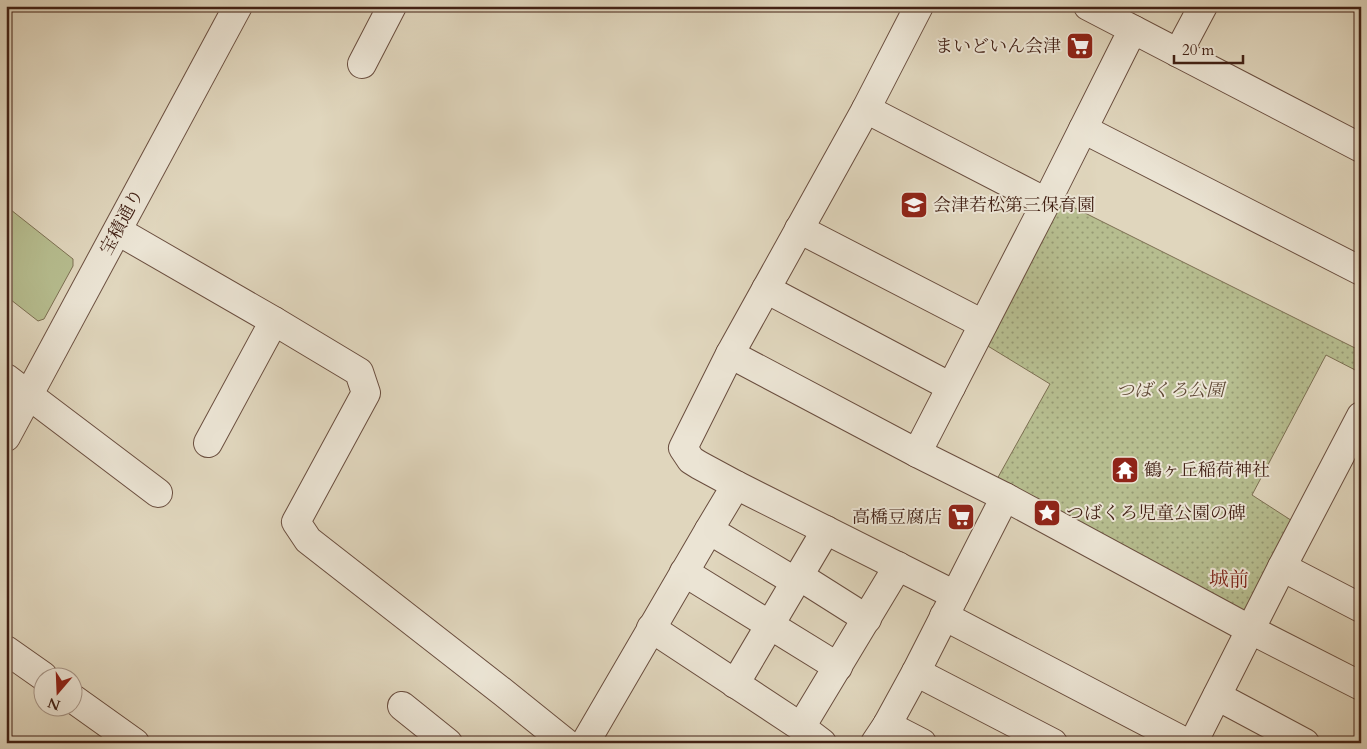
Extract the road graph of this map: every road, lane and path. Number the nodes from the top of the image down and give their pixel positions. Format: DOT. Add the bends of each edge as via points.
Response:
graph roads {
  1 [pos="238,6"];
  2 [pos="392,6"];
  3 [pos="919,6"];
  4 [pos="1088,6"];
  5 [pos="1203,6"];
  6 [pos="1134,30"];
  7 [pos="1178,53"];
  8 [pos="362,64"];
  9 [pos="866,109"];
  10 [pos="1083,129"];
  11 [pos="1361,148"];
  12 [pos="1046,202"];
  13 [pos="799,229"];
  14 [pos="118,231"];
  15 [pos="1361,271"];
  16 [pos="766,289"];
  17 [pos="274,321"];
  18 [pos="984,324"];
  19 [pos="730,354"];
  20 [pos="6,378"];
  21 [pos="951,387"];
  22 [pos="29,395"];
  23 [pos="1361,416"];
  24 [pos="6,437"];
  25 [pos="208,443"];
  26 [pos="917,453"];
  27 [pos="736,485"];
  28 [pos="158,493"];
  29 [pos="1005,497"];
  30 [pos="709,530"];
  31 [pos="826,530"];
  32 [pos="898,566"];
  33 [pos="1282,567"];
  34 [pos="684,572"];
  35 [pos="797,579"];
  36 [pos="950,605"];
  37 [pos="1361,608"];
  38 [pos="867,619"];
  39 [pos="770,625"];
  40 [pos="651,628"];
  41 [pos="1251,630"];
  42 [pos="6,650"];
  43 [pos="32,668"];
  44 [pos="838,668"];
  45 [pos="916,672"];
  46 [pos="736,684"];
  47 [pos="1361,686"];
  48 [pos="1217,696"];
  49 [pos="82,705"];
  50 [pos="402,706"];
  51 [pos="881,734"];
  52 [pos="812,735"];
  53 [pos="135,743"];
  54 [pos="448,743"];
  55 [pos="566,743"];
  56 [pos="585,743"];
  57 [pos="922,743"];
  58 [pos="1052,743"];
  59 [pos="1187,743"];
  60 [pos="1194,743"];
  61 [pos="1305,743"];
  1 -- 14 [label="street, 宝積通り"];
  2 -- 8 [label="street"];
  3 -- 9 [label="street"];
  4 -- 6 [label="street"];
  5 -- 7 [label="street"];
  6 -- 7 [label="street"];
  6 -- 10 [label="street"];
  7 -- 11 [label="street"];
  9 -- 12 [label="street"];
  9 -- 13 [label="street"];
  10 -- 12 [label="street"];
  10 -- 15 [label="street"];
  12 -- 18 [label="street"];
  13 -- 16 [label="street"];
  13 -- 18 [label="street"];
  14 -- 17 [label="street"];
  14 -- 22 [label="street, 宝積通り"];
  16 -- 19 [label="street"];
  16 -- 21 [label="street"];
  17 -- 25 [label="street"];
  17 -- 55 [label="street" via="359,372 366,393 296,522 308,540"];
  18 -- 21 [label="street"];
  19 -- 26 [label="street"];
  19 -- 27 [label="street" via="683,448 691,460"];
  20 -- 22 [label="street"];
  21 -- 26 [label="street"];
  22 -- 24 [label="street, 宝積通り"];
  22 -- 28 [label="street"];
  23 -- 33 [label="street"];
  26 -- 29 [label="street"];
  27 -- 30 [label="street"];
  27 -- 31 [label="street"];
  29 -- 36 [label="street"];
  29 -- 41 [label="street"];
  30 -- 34 [label="street"];
  30 -- 35 [label="street"];
  31 -- 32 [label="street"];
  31 -- 35 [label="street"];
  32 -- 36 [label="street"];
  32 -- 38 [label="street"];
  33 -- 37 [label="street"];
  33 -- 41 [label="street"];
  34 -- 39 [label="street"];
  34 -- 40 [label="street"];
  35 -- 38 [label="street"];
  35 -- 39 [label="street"];
  36 -- 45 [label="street"];
  36 -- 59 [label="street"];
  38 -- 44 [label="street"];
  39 -- 44 [label="street"];
  39 -- 46 [label="street"];
  40 -- 46 [label="street"];
  40 -- 56 [label="street"];
  41 -- 47 [label="street"];
  41 -- 48 [label="street"];
  42 -- 43 [label="street"];
  44 -- 52 [label="street"];
  45 -- 51 [label="street"];
  45 -- 58 [label="street"];
  46 -- 52 [label="street"];
  48 -- 60 [label="street"];
  48 -- 61 [label="street"];
  49 -- 53 [label="street"];
  50 -- 54 [label="street"];
  51 -- 57 [label="street"];
}
